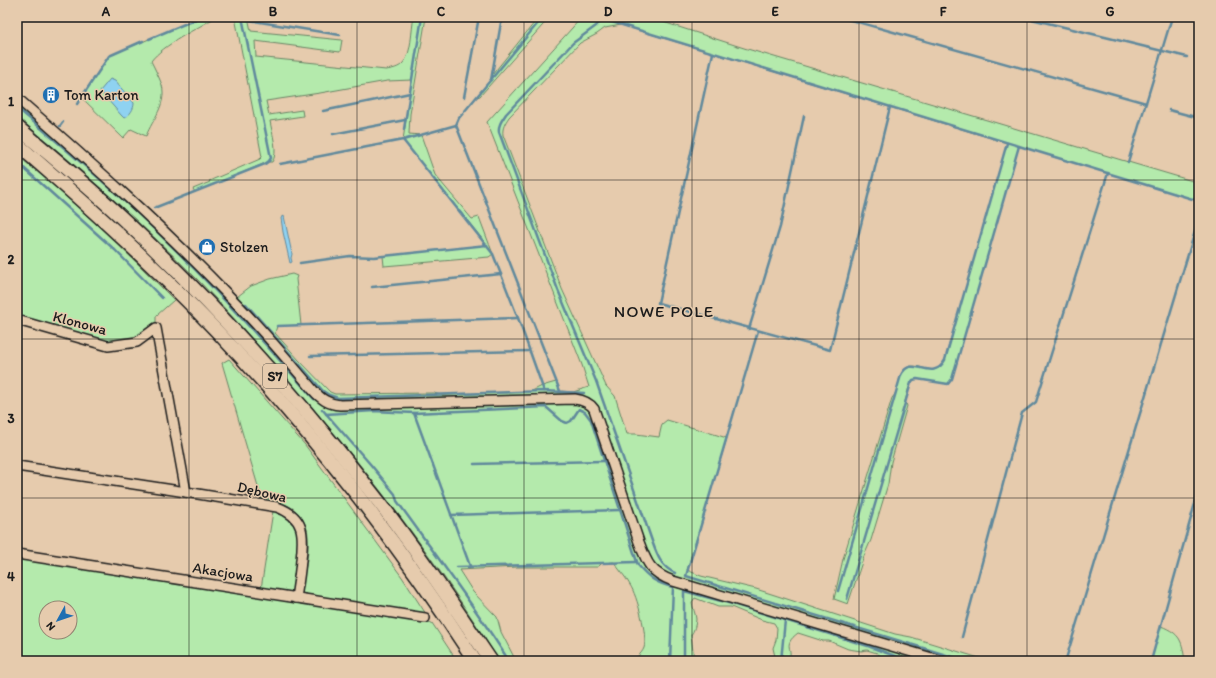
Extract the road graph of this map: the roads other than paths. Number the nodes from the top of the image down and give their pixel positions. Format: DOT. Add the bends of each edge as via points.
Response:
graph roads {
  1 [pos="17,98"];
  2 [pos="17,127"];
  3 [pos="17,144"];
  4 [pos="17,320"];
  5 [pos="17,466"];
  6 [pos="186,492"];
  7 [pos="17,554"];
  8 [pos="296,598"];
  9 [pos="425,618"];
  10 [pos="475,661"];
  11 [pos="491,661"];
  12 [pos="942,661"];
  1 -- 12 [label="street" via="115,184 179,246 233,300 324,400 340,405 575,399 584,401 594,409 646,560 661,576"];
  2 -- 11 [label="highway, S7" via="84,184 158,253 266,366 369,489 434,576"];
  3 -- 10 [label="highway, S7" via="149,262 257,374 359,497 422,582"];
  4 -- 6 [label="street, Klonowa" via="108,346 137,342 156,328"];
  5 -- 6 [label="street, Dębowa"];
  6 -- 8 [label="street, Dębowa" via="288,511 300,525 304,540"];
  7 -- 8 [label="street, Akacjowa"];
  8 -- 9 [label="street, Akacjowa"];
}
